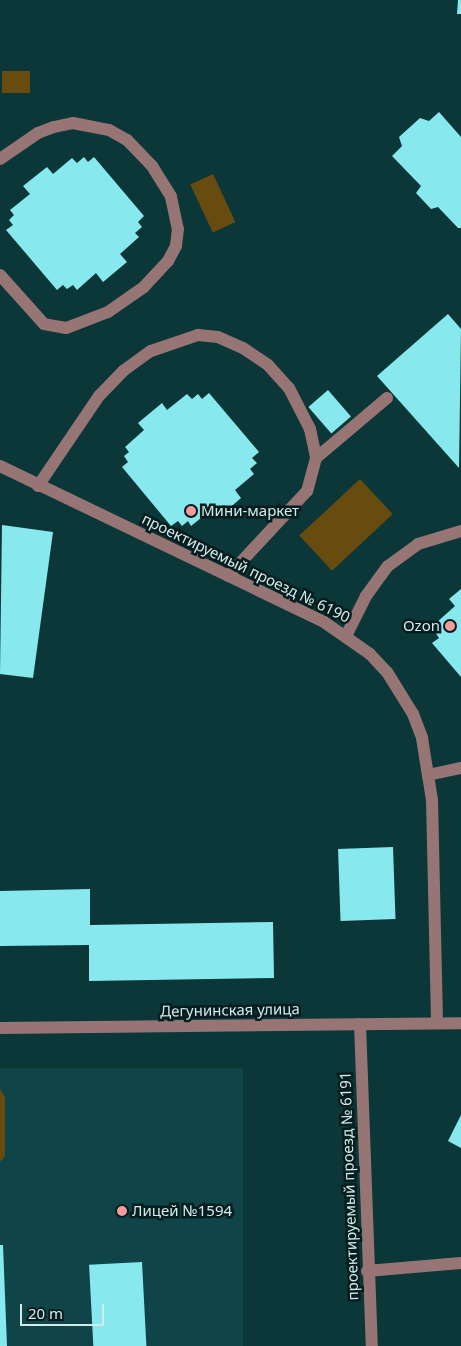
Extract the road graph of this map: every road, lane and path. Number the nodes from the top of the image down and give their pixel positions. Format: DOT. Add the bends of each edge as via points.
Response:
graph roads {
  1 [pos="0,159"];
  2 [pos="0,275"];
  3 [pos="387,398"];
  4 [pos="316,458"];
  5 [pos="0,466"];
  6 [pos="38,486"];
  7 [pos="461,531"];
  8 [pos="228,576"];
  9 [pos="346,636"];
  10 [pos="461,768"];
  11 [pos="428,775"];
  12 [pos="437,1023"];
  13 [pos="461,1023"];
  14 [pos="360,1024"];
  15 [pos="0,1028"];
  16 [pos="461,1263"];
  17 [pos="368,1271"];
  18 [pos="372,1346"];
  1 -- 2 [label="street" via="38,133 54,127 73,123 109,130 127,140 152,166 171,197 178,229 176,246 156,275 108,312 74,326 53,328 44,324"];
  3 -- 4 [label="street"];
  4 -- 6 [label="street" via="310,429 289,388 268,365 243,348 218,337 198,335 151,351 123,372 75,428"];
  4 -- 8 [label="street" via="307,491"];
  5 -- 6 [label="street, проектируемый проезд № 6190"];
  6 -- 8 [label="street, проектируемый проезд № 6190"];
  7 -- 9 [label="street" via="418,544 388,566 366,596"];
  8 -- 9 [label="street, проектируемый проезд № 6190"];
  9 -- 11 [label="street, проектируемый проезд № 6190" via="370,654 401,692 422,738"];
  10 -- 11 [label="street"];
  11 -- 12 [label="street, проектируемый проезд № 6190" via="432,800"];
  12 -- 13 [label="street, Дегунинская улица"];
  12 -- 14 [label="street, Дегунинская улица"];
  14 -- 15 [label="street, Дегунинская улица"];
  14 -- 17 [label="street, проектируемый проезд № 6191"];
  16 -- 17 [label="street"];
  17 -- 18 [label="street, проектируемый проезд № 6191"];
}
